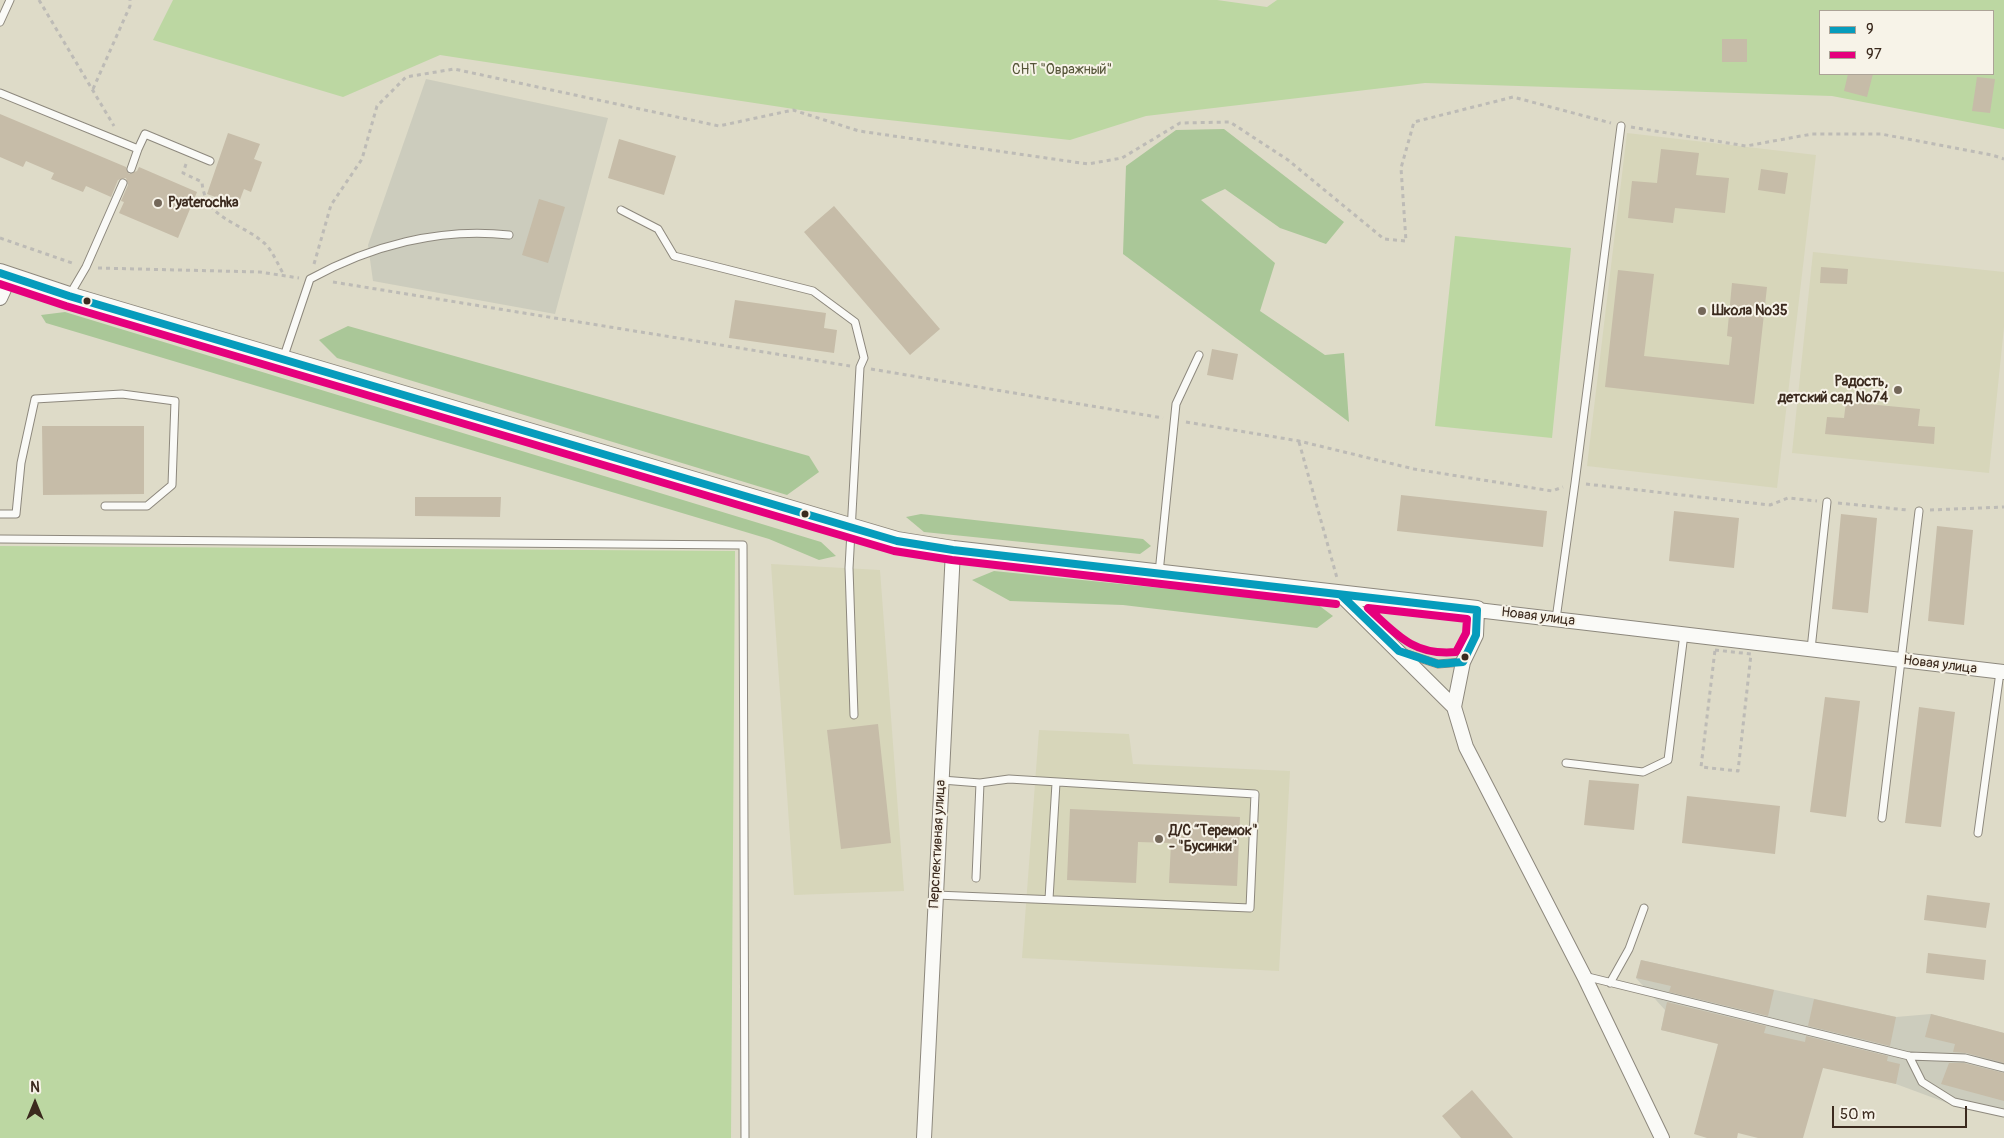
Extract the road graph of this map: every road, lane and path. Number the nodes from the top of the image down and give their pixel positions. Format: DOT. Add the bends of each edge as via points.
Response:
graph roads {
  1 [pos="10,0"];
  2 [pos="39,0"];
  3 [pos="130,0"];
  4 [pos="0,22"];
  5 [pos="92,90"];
  6 [pos="0,94"];
  7 [pos="1621,126"];
  8 [pos="125,144"];
  9 [pos="138,149"];
  10 [pos="189,153"];
  11 [pos="2004,159"];
  12 [pos="210,161"];
  13 [pos="131,169"];
  14 [pos="123,183"];
  15 [pos="621,210"];
  16 [pos="509,236"];
  17 [pos="0,238"];
  18 [pos="86,267"];
  19 [pos="5,274"];
  20 [pos="284,276"];
  21 [pos="310,279"];
  22 [pos="69,296"];
  23 [pos="0,298"];
  24 [pos="1200,355"];
  25 [pos="283,359"];
  26 [pos="860,367"];
  27 [pos="1174,420"];
  28 [pos="1299,442"];
  29 [pos="1576,483"];
  30 [pos="1827,502"];
  31 [pos="105,506"];
  32 [pos="2004,507"];
  33 [pos="1919,511"];
  34 [pos="0,514"];
  35 [pos="850,527"];
  36 [pos="0,539"];
  37 [pos="953,550"];
  38 [pos="1159,574"];
  39 [pos="1342,595"];
  40 [pos="1477,610"];
  41 [pos="1556,619"];
  42 [pos="1684,634"];
  43 [pos="1811,649"];
  44 [pos="1399,651"];
  45 [pos="1902,660"];
  46 [pos="1463,662"];
  47 [pos="2002,672"];
  48 [pos="1454,707"];
  49 [pos="854,716"];
  50 [pos="1566,763"];
  51 [pos="1701,767"];
  52 [pos="942,780"];
  53 [pos="980,782"];
  54 [pos="1056,783"];
  55 [pos="1882,818"];
  56 [pos="1978,833"];
  57 [pos="976,878"];
  58 [pos="936,895"];
  59 [pos="1049,899"];
  60 [pos="1644,908"];
  61 [pos="1584,976"];
  62 [pos="1610,983"];
  63 [pos="1909,1056"];
  64 [pos="2004,1068"];
  65 [pos="2004,1113"];
  66 [pos="745,1138"];
  67 [pos="924,1138"];
  68 [pos="1662,1138"];
  1 -- 4 [label="lane"];
  2 -- 5 [label="path"];
  3 -- 5 [label="path"];
  5 -- 8 [label="path"];
  6 -- 8 [label="lane"];
  7 -- 11 [label="path" via="1746,146 1812,134 1881,134"];
  7 -- 21 [label="path" via="1514,97 1414,122 1401,168 1406,240 1384,239 1288,160 1230,122 1180,123 1122,158 1088,164 859,131 792,110 719,126 454,69 406,77 376,106 362,159 331,205"];
  7 -- 29 [label="lane"];
  8 -- 9 [label="lane"];
  9 -- 10 [label="lane" via="145,134"];
  9 -- 13 [label="lane"];
  10 -- 12 [label="lane"];
  10 -- 20 [label="path" via="182,173 202,182 208,207 264,243"];
  14 -- 18 [label="lane"];
  15 -- 26 [label="lane" via="658,229 674,256 813,291 855,322 864,358"];
  16 -- 21 [label="lane" via="482,232 414,239 343,261"];
  17 -- 18 [label="path"];
  18 -- 20 [label="path" via="260,272"];
  18 -- 22 [label="lane"];
  19 -- 22 [label="street, Новая улица"];
  19 -- 23 [label="street"];
  20 -- 21 [label="path"];
  21 -- 25 [label="lane"];
  21 -- 26 [label="path"];
  22 -- 25 [label="street, Новая улица"];
  24 -- 27 [label="lane" via="1176,404"];
  25 -- 35 [label="street, Новая улица"];
  26 -- 27 [label="path"];
  26 -- 35 [label="lane"];
  27 -- 28 [label="path"];
  27 -- 38 [label="lane"];
  28 -- 29 [label="path" via="1414,469 1552,491"];
  28 -- 39 [label="path"];
  29 -- 30 [label="path" via="1770,505 1788,498"];
  29 -- 41 [label="lane"];
  30 -- 33 [label="path"];
  30 -- 43 [label="lane"];
  31 -- 34 [label="lane" via="147,506 172,485 175,401 122,394 35,399 21,463 16,514"];
  32 -- 33 [label="path"];
  33 -- 45 [label="lane"];
  35 -- 37 [label="street, Новая улица" via="897,541"];
  35 -- 49 [label="lane"];
  36 -- 66 [label="lane" via="743,545"];
  37 -- 38 [label="street, Новая улица"];
  37 -- 52 [label="street, Перспективная улица"];
  38 -- 39 [label="street, Новая улица"];
  39 -- 40 [label="street, Новая улица"];
  39 -- 44 [label="street"];
  40 -- 41 [label="street, Новая улица"];
  40 -- 46 [label="street" via="1476,635"];
  41 -- 42 [label="street, Новая улица"];
  42 -- 43 [label="street, Новая улица"];
  42 -- 50 [label="lane" via="1668,760 1643,772"];
  43 -- 45 [label="street, Новая улица"];
  44 -- 46 [label="lane" via="1438,664"];
  44 -- 48 [label="street"];
  45 -- 47 [label="street, Новая улица"];
  45 -- 55 [label="lane"];
  46 -- 48 [label="street"];
  47 -- 56 [label="lane"];
  48 -- 61 [label="street" via="1466,747"];
  51 -- 51 [label="path" via="1738,771 1751,654 1715,650"];
  52 -- 53 [label="lane"];
  52 -- 58 [label="street, Перспективная улица"];
  53 -- 54 [label="lane" via="1009,779"];
  53 -- 57 [label="lane"];
  54 -- 59 [label="lane"];
  54 -- 59 [label="lane" via="1255,794 1250,908"];
  58 -- 59 [label="lane"];
  58 -- 67 [label="street, Перспективная улица"];
  60 -- 62 [label="lane" via="1629,949"];
  61 -- 62 [label="lane"];
  61 -- 68 [label="street"];
  62 -- 63 [label="lane"];
  63 -- 64 [label="lane" via="1965,1058"];
  63 -- 65 [label="lane" via="1922,1082 1954,1102"];
}
